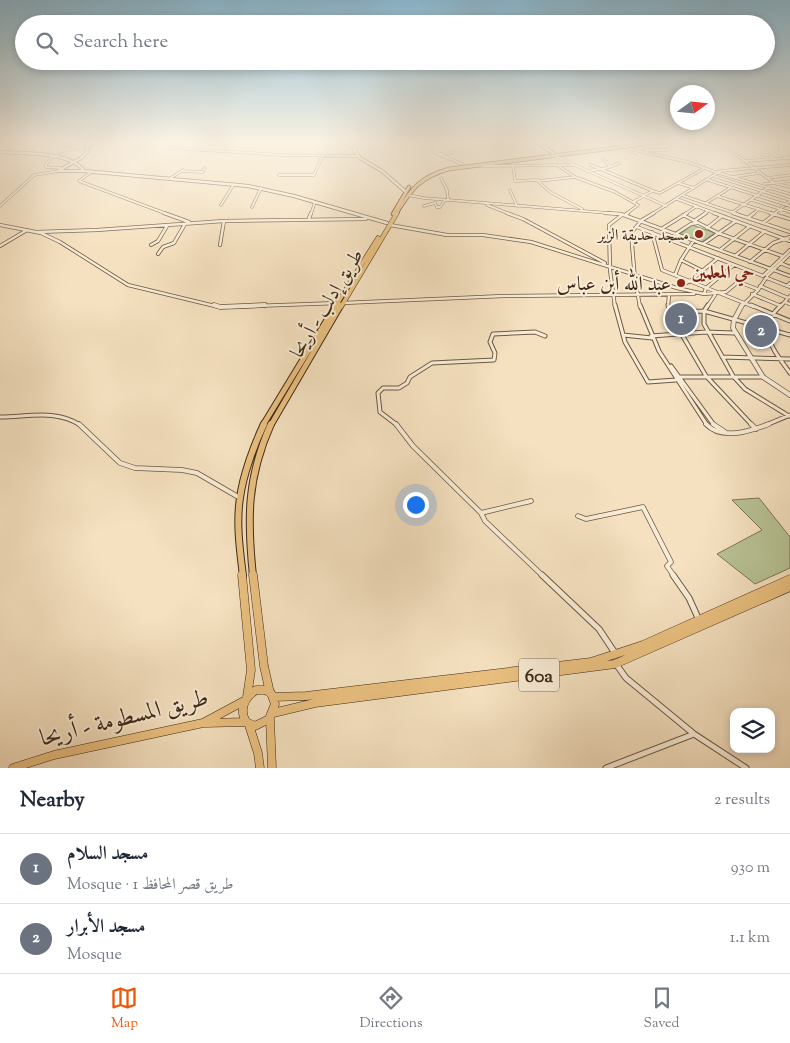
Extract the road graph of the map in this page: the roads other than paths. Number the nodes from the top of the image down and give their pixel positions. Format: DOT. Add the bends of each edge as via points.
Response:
graph roads {
  1 [pos="32,177"];
  2 [pos="85,177"];
  3 [pos="146,177"];
  4 [pos="173,177"];
  5 [pos="389,177"];
  6 [pos="421,177"];
  7 [pos="426,177"];
  8 [pos="515,177"];
  9 [pos="571,177"];
  10 [pos="581,177"];
  11 [pos="599,177"];
  12 [pos="619,177"];
  13 [pos="688,177"];
  14 [pos="713,177"];
  15 [pos="717,177"];
  16 [pos="733,177"];
  17 [pos="744,177"];
  18 [pos="777,177"];
  19 [pos="441,178"];
  20 [pos="768,178"];
  21 [pos="170,179"];
  22 [pos="538,180"];
  23 [pos="708,180"];
  24 [pos="790,181"];
  25 [pos="751,182"];
  26 [pos="677,183"];
  27 [pos="774,183"];
  28 [pos="235,184"];
  29 [pos="760,185"];
  30 [pos="623,187"];
  31 [pos="730,187"];
  32 [pos="769,187"];
  33 [pos="790,187"];
  34 [pos="261,188"];
  35 [pos="694,188"];
  36 [pos="510,190"];
  37 [pos="653,191"];
  38 [pos="614,192"];
  39 [pos="763,192"];
  40 [pos="407,193"];
  41 [pos="790,194"];
  42 [pos="644,196"];
  43 [pos="683,196"];
  44 [pos="717,196"];
  45 [pos="757,196"];
  46 [pos="677,199"];
  47 [pos="439,200"];
  48 [pos="447,200"];
  49 [pos="751,200"];
  50 [pos="790,201"];
  51 [pos="315,202"];
  52 [pos="633,202"];
  53 [pos="434,203"];
  54 [pos="483,203"];
  55 [pos="705,203"];
  56 [pos="744,204"];
  57 [pos="221,205"];
  58 [pos="786,205"];
  59 [pos="0,206"];
  60 [pos="424,206"];
  61 [pos="517,206"];
  62 [pos="666,206"];
  63 [pos="697,206"];
  64 [pos="790,206"];
  65 [pos="252,207"];
  66 [pos="759,209"];
  67 [pos="780,209"];
  68 [pos="585,210"];
  69 [pos="709,211"];
  70 [pos="733,212"];
  71 [pos="790,212"];
  72 [pos="774,214"];
  73 [pos="624,215"];
  74 [pos="683,215"];
  75 [pos="722,216"];
  76 [pos="727,217"];
  77 [pos="309,218"];
  78 [pos="748,218"];
  79 [pos="366,219"];
  80 [pos="790,219"];
  81 [pos="642,220"];
  82 [pos="736,220"];
  83 [pos="224,221"];
  84 [pos="694,221"];
  85 [pos="193,223"];
  86 [pos="697,223"];
  87 [pos="763,223"];
  88 [pos="186,224"];
  89 [pos="389,224"];
  90 [pos="0,225"];
  91 [pos="168,225"];
  92 [pos="637,226"];
  93 [pos="751,226"];
  94 [pos="662,228"];
  95 [pos="707,228"];
  96 [pos="26,230"];
  97 [pos="766,231"];
  98 [pos="35,232"];
  99 [pos="652,232"];
  100 [pos="790,232"];
  101 [pos="718,233"];
  102 [pos="676,234"];
  103 [pos="785,238"];
  104 [pos="734,239"];
  105 [pos="790,239"];
  106 [pos="694,240"];
  107 [pos="703,244"];
  108 [pos="749,244"];
  109 [pos="150,245"];
  110 [pos="220,245"];
  111 [pos="0,246"];
  112 [pos="688,246"];
  113 [pos="720,250"];
  114 [pos="764,250"];
  115 [pos="790,250"];
  116 [pos="158,254"];
  117 [pos="730,254"];
  118 [pos="790,254"];
  119 [pos="735,256"];
  120 [pos="782,256"];
  121 [pos="718,258"];
  122 [pos="788,258"];
  123 [pos="681,260"];
  124 [pos="722,260"];
  125 [pos="750,262"];
  126 [pos="780,263"];
  127 [pos="735,264"];
  128 [pos="610,266"];
  129 [pos="790,267"];
  130 [pos="771,269"];
  131 [pos="703,271"];
  132 [pos="751,271"];
  133 [pos="635,274"];
  134 [pos="675,275"];
  135 [pos="790,276"];
  136 [pos="766,277"];
  137 [pos="690,281"];
  138 [pos="739,282"];
  139 [pos="790,285"];
  140 [pos="677,288"];
  141 [pos="706,288"];
  142 [pos="758,288"];
  143 [pos="612,294"];
  144 [pos="637,294"];
  145 [pos="702,294"];
  146 [pos="717,294"];
  147 [pos="752,294"];
  148 [pos="669,295"];
  149 [pos="789,297"];
  150 [pos="785,302"];
  151 [pos="340,303"];
  152 [pos="744,304"];
  153 [pos="790,304"];
  154 [pos="781,306"];
  155 [pos="704,311"];
  156 [pos="772,314"];
  157 [pos="732,319"];
  158 [pos="790,321"];
  159 [pos="767,329"];
  160 [pos="706,332"];
  161 [pos="734,333"];
  162 [pos="681,334"];
  163 [pos="623,335"];
  164 [pos="790,335"];
  165 [pos="545,336"];
  166 [pos="652,337"];
  167 [pos="722,357"];
  168 [pos="750,358"];
  169 [pos="780,358"];
  170 [pos="790,359"];
  171 [pos="790,373"];
  172 [pos="706,376"];
  173 [pos="733,376"];
  174 [pos="763,376"];
  175 [pos="677,378"];
  176 [pos="790,394"];
  177 [pos="790,416"];
  178 [pos="0,417"];
  179 [pos="757,429"];
  180 [pos="240,498"];
  181 [pos="531,501"];
  182 [pos="481,514"];
  183 [pos="578,516"];
  184 [pos="790,579"];
  185 [pos="790,586"];
  186 [pos="699,620"];
  187 [pos="616,659"];
  188 [pos="272,695"];
  189 [pos="246,699"];
  190 [pos="272,716"];
  191 [pos="203,723"];
  192 [pos="248,724"];
  193 [pos="694,734"];
  194 [pos="12,768"];
  195 [pos="260,768"];
  196 [pos="272,768"];
  197 [pos="606,768"];
  198 [pos="746,768"];
  1 -- 59 [label="street"];
  2 -- 85 [label="street" via="79,181"];
  3 -- 21 [label="street"];
  4 -- 21 [label="street"];
  5 -- 40 [label="street"];
  6 -- 40 [label="main road, طريق إدلب - أريحا"];
  7 -- 40 [label="main road, طريق إدلب - أريحا"];
  8 -- 22 [label="street" via="515,180"];
  9 -- 22 [label="street"];
  10 -- 38 [label="street"];
  11 -- 30 [label="street"];
  12 -- 37 [label="street"];
  13 -- 26 [label="street"];
  14 -- 23 [label="street"];
  15 -- 39 [label="street"];
  16 -- 25 [label="street"];
  17 -- 25 [label="street"];
  18 -- 20 [label="street"];
  19 -- 48 [label="street" via="447,190"];
  20 -- 27 [label="street"];
  21 -- 28 [label="street"];
  22 -- 68 [label="street" via="550,192"];
  23 -- 31 [label="street"];
  23 -- 35 [label="street"];
  24 -- 27 [label="street"];
  25 -- 29 [label="street"];
  26 -- 35 [label="street"];
  26 -- 37 [label="street" via="660,193"];
  27 -- 29 [label="street"];
  27 -- 33 [label="street"];
  28 -- 34 [label="street"];
  28 -- 57 [label="street"];
  29 -- 32 [label="street"];
  30 -- 38 [label="street"];
  30 -- 42 [label="street"];
  31 -- 44 [label="street"];
  31 -- 45 [label="street"];
  32 -- 39 [label="street"];
  32 -- 41 [label="street"];
  34 -- 51 [label="street"];
  34 -- 65 [label="street"];
  35 -- 43 [label="street"];
  36 -- 61 [label="street"];
  37 -- 42 [label="street"];
  38 -- 52 [label="street"];
  39 -- 45 [label="street"];
  39 -- 50 [label="street"];
  40 -- 47 [label="street"];
  40 -- 89 [label="main road, طريق إدلب - أريحا"];
  42 -- 52 [label="street"];
  42 -- 62 [label="street"];
  43 -- 46 [label="street"];
  43 -- 55 [label="street"];
  44 -- 55 [label="street"];
  44 -- 56 [label="street"];
  45 -- 49 [label="street"];
  45 -- 58 [label="street"];
  46 -- 62 [label="street"];
  46 -- 63 [label="street"];
  47 -- 48 [label="street"];
  47 -- 53 [label="street"];
  48 -- 53 [label="street" via="440,207"];
  48 -- 54 [label="street"];
  49 -- 56 [label="street"];
  49 -- 67 [label="street"];
  50 -- 58 [label="street"];
  51 -- 77 [label="street"];
  51 -- 79 [label="street"];
  52 -- 73 [label="street" via="638,205"];
  53 -- 60 [label="street"];
  54 -- 61 [label="street"];
  54 -- 128 [label="street" via="523,219"];
  55 -- 70 [label="street"];
  56 -- 66 [label="street"];
  56 -- 70 [label="street"];
  58 -- 64 [label="street"];
  58 -- 67 [label="street"];
  61 -- 68 [label="street"];
  62 -- 81 [label="street"];
  63 -- 69 [label="street"];
  63 -- 74 [label="street"];
  66 -- 72 [label="street"];
  66 -- 78 [label="street"];
  67 -- 71 [label="street"];
  67 -- 72 [label="street"];
  68 -- 73 [label="street"];
  69 -- 75 [label="street"];
  69 -- 84 [label="street"];
  70 -- 76 [label="street"];
  70 -- 78 [label="street"];
  72 -- 80 [label="street"];
  72 -- 87 [label="street"];
  73 -- 81 [label="street"];
  73 -- 128 [label="street" via="609,225"];
  74 -- 84 [label="street"];
  74 -- 94 [label="street"];
  75 -- 76 [label="street"];
  75 -- 95 [label="street"];
  76 -- 82 [label="street"];
  77 -- 79 [label="street"];
  77 -- 83 [label="street"];
  78 -- 87 [label="street"];
  79 -- 89 [label="street"];
  81 -- 92 [label="street"];
  81 -- 94 [label="street"];
  82 -- 93 [label="street"];
  82 -- 101 [label="street"];
  83 -- 85 [label="street"];
  83 -- 110 [label="street"];
  84 -- 86 [label="street"];
  85 -- 88 [label="street"];
  86 -- 95 [label="street"];
  86 -- 102 [label="street"];
  87 -- 100 [label="street"];
  88 -- 91 [label="street"];
  88 -- 116 [label="street" via="174,244 163,247"];
  89 -- 128 [label="street" via="447,236 483,235 531,242"];
  89 -- 151 [label="main road, طريق إدلب - أريحا"];
  90 -- 96 [label="street"];
  91 -- 98 [label="street"];
  91 -- 109 [label="street" via="158,241"];
  92 -- 99 [label="street"];
  92 -- 133 [label="street" via="631,233"];
  93 -- 97 [label="street"];
  93 -- 104 [label="street"];
  94 -- 102 [label="street"];
  95 -- 101 [label="street"];
  96 -- 98 [label="street"];
  96 -- 111 [label="street"];
  97 -- 103 [label="street"];
  97 -- 108 [label="street"];
  98 -- 151 [label="street" via="60,242 128,285 198,302 220,307"];
  99 -- 112 [label="street"];
  99 -- 134 [label="street" via="662,270"];
  101 -- 104 [label="street"];
  101 -- 107 [label="street"];
  102 -- 106 [label="street"];
  103 -- 105 [label="street"];
  103 -- 114 [label="street"];
  104 -- 108 [label="street"];
  104 -- 113 [label="street"];
  106 -- 107 [label="street"];
  106 -- 112 [label="street"];
  107 -- 113 [label="street"];
  108 -- 114 [label="street"];
  108 -- 119 [label="street"];
  112 -- 121 [label="street"];
  112 -- 123 [label="street"];
  113 -- 117 [label="street"];
  114 -- 120 [label="street"];
  114 -- 125 [label="street"];
  115 -- 120 [label="street"];
  117 -- 119 [label="street"];
  117 -- 124 [label="street"];
  118 -- 122 [label="street"];
  119 -- 125 [label="street"];
  120 -- 130 [label="street"];
  121 -- 124 [label="street"];
  121 -- 131 [label="street"];
  122 -- 126 [label="street"];
  123 -- 131 [label="street"];
  123 -- 134 [label="street"];
  124 -- 127 [label="street"];
  125 -- 130 [label="street"];
  126 -- 129 [label="street"];
  126 -- 130 [label="street"];
  127 -- 132 [label="street"];
  127 -- 141 [label="street"];
  128 -- 133 [label="street"];
  128 -- 143 [label="street"];
  130 -- 135 [label="street"];
  130 -- 136 [label="street"];
  131 -- 137 [label="street"];
  132 -- 136 [label="street"];
  132 -- 138 [label="street"];
  133 -- 140 [label="street"];
  133 -- 144 [label="street"];
  134 -- 137 [label="street"];
  136 -- 139 [label="street"];
  136 -- 142 [label="street"];
  137 -- 140 [label="street"];
  137 -- 141 [label="street"];
  138 -- 142 [label="street"];
  138 -- 146 [label="street" via="726,292"];
  140 -- 145 [label="street"];
  141 -- 145 [label="street"];
  141 -- 146 [label="street"];
  142 -- 147 [label="street"];
  142 -- 149 [label="street"];
  143 -- 144 [label="street"];
  143 -- 151 [label="street"];
  143 -- 163 [label="street"];
  144 -- 148 [label="street"];
  144 -- 166 [label="street"];
  145 -- 146 [label="street"];
  145 -- 148 [label="street"];
  146 -- 152 [label="street"];
  146 -- 155 [label="street"];
  147 -- 152 [label="street"];
  147 -- 154 [label="street"];
  148 -- 155 [label="street" via="671,312"];
  149 -- 150 [label="street"];
  150 -- 153 [label="street"];
  150 -- 154 [label="street"];
  151 -- 180 [label="main road, طريق إدلب - أريحا" via="269,414 256,440"];
  151 -- 188 [label="main road, طريق إدلب - أريحا" via="273,420 262,445 248,500 249,538 264,666"];
  152 -- 156 [label="street"];
  152 -- 157 [label="street"];
  154 -- 156 [label="street"];
  155 -- 157 [label="street"];
  155 -- 160 [label="street"];
  156 -- 158 [label="street"];
  156 -- 159 [label="street"];
  157 -- 159 [label="street"];
  157 -- 161 [label="street"];
  159 -- 164 [label="street"];
  159 -- 169 [label="street" via="770,342"];
  160 -- 161 [label="street"];
  160 -- 162 [label="street"];
  160 -- 167 [label="street"];
  161 -- 168 [label="street"];
  162 -- 166 [label="street"];
  162 -- 172 [label="street"];
  163 -- 166 [label="street"];
  163 -- 175 [label="street" via="648,382"];
  165 -- 182 [label="street" via="535,332 493,334 490,342 494,360 432,363 399,388 383,388 378,393 380,412 395,423 413,446"];
  166 -- 175 [label="street"];
  167 -- 168 [label="street"];
  167 -- 173 [label="street"];
  168 -- 169 [label="street"];
  168 -- 174 [label="street"];
  169 -- 170 [label="street"];
  169 -- 171 [label="street"];
  172 -- 173 [label="street"];
  172 -- 175 [label="street"];
  172 -- 179 [label="street"];
  173 -- 174 [label="street"];
  173 -- 177 [label="street" via="745,389"];
  174 -- 176 [label="street"];
  175 -- 179 [label="street" via="709,427 719,432"];
  177 -- 179 [label="street"];
  178 -- 180 [label="street" via="60,416 72,420 127,466 189,470"];
  180 -- 189 [label="main road, طريق إدلب - أريحا" via="239,536 251,670"];
  181 -- 182 [label="street"];
  182 -- 187 [label="street" via="599,629"];
  183 -- 186 [label="street" via="586,519 643,507 671,562 667,566 689,598"];
  184 -- 186 [label="main road, 60a"];
  185 -- 187 [label="main road, 60a"];
  186 -- 187 [label="main road, 60a"];
  187 -- 188 [label="main road, 60a" via="306,696"];
  187 -- 190 [label="main road, 60a" via="594,668 315,703"];
  187 -- 193 [label="street" via="626,678"];
  188 -- 189 [label="main road" via="260,689"];
  188 -- 190 [label="main road" via="275,702"];
  189 -- 191 [label="main road, طريق المسطومة - أريحا"];
  189 -- 192 [label="main road" via="242,712"];
  190 -- 192 [label="main road" via="260,726"];
  190 -- 196 [label="main road"];
  191 -- 192 [label="main road"];
  191 -- 194 [label="main road, طريق المسطومة - أريحا"];
  192 -- 195 [label="main road"];
  193 -- 197 [label="street"];
  193 -- 198 [label="street"];
}
